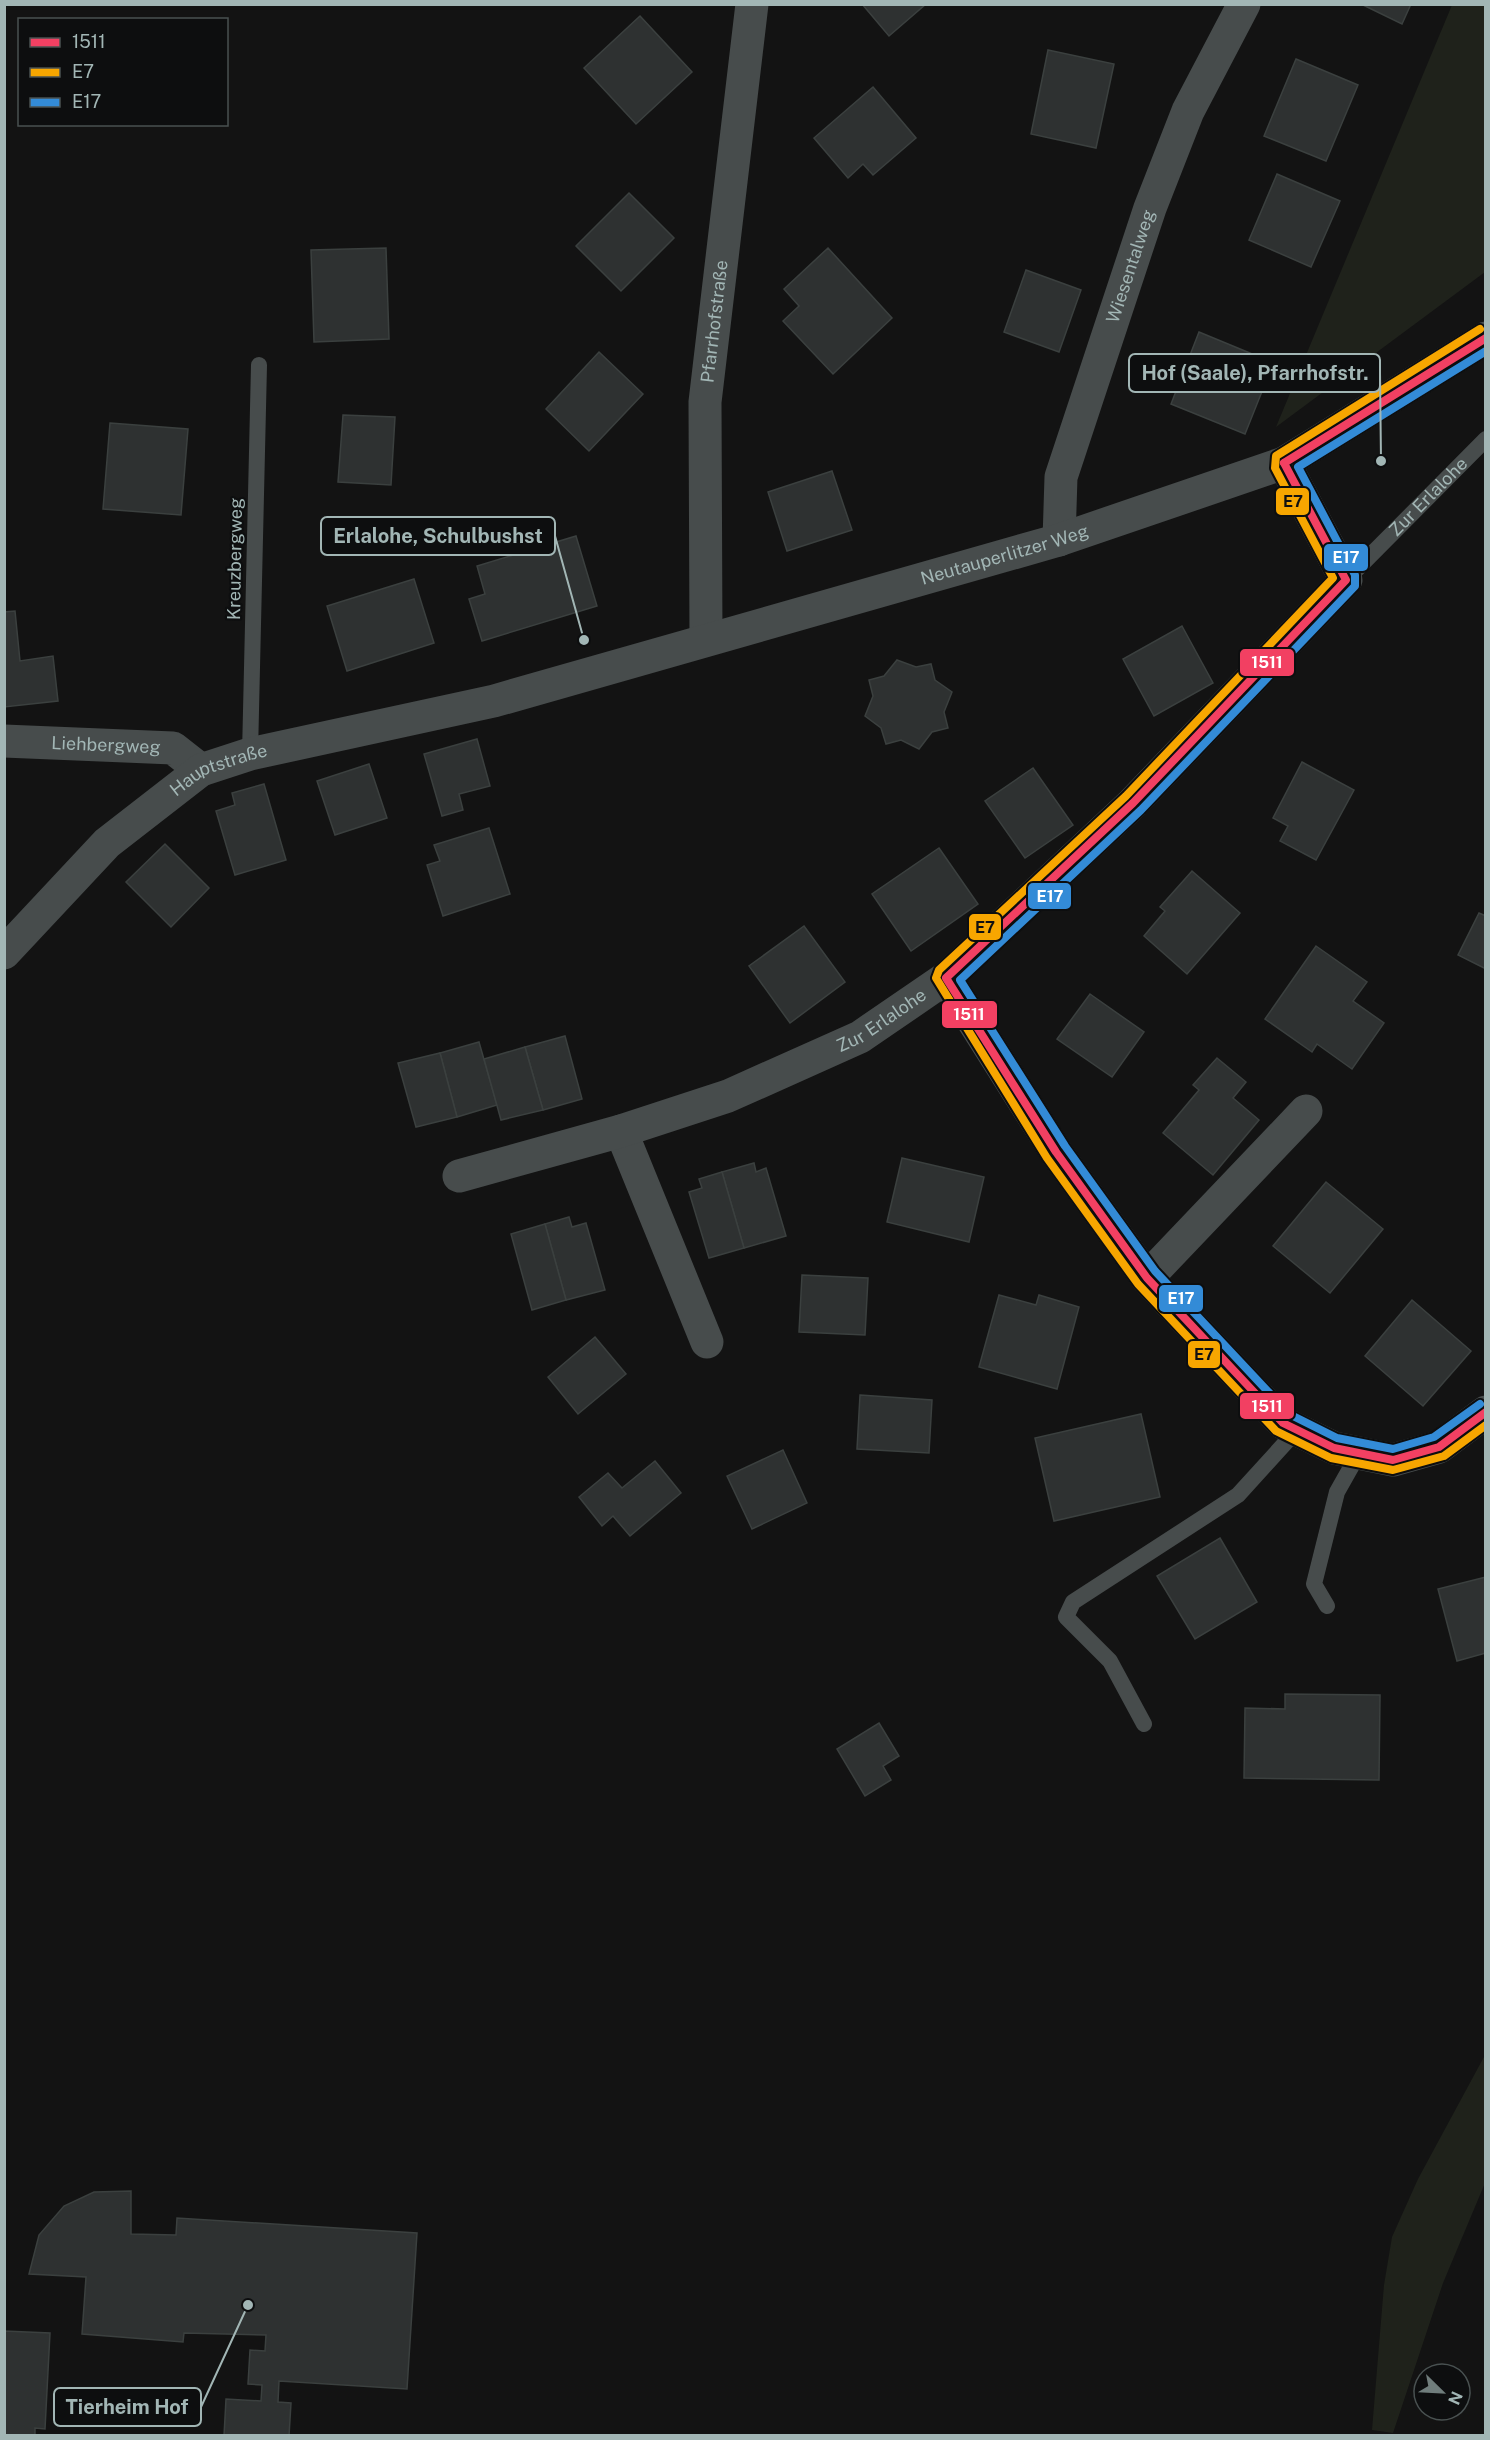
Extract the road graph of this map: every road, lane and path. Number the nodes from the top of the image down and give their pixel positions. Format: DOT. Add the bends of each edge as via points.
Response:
graph roads {
  1 [pos="752,4"];
  2 [pos="1244,4"];
  3 [pos="1485,338"];
  4 [pos="259,365"];
  5 [pos="1485,440"];
  6 [pos="1284,463"];
  7 [pos="1059,540"];
  8 [pos="1346,580"];
  9 [pos="706,639"];
  10 [pos="494,701"];
  11 [pos="4,741"];
  12 [pos="250,754"];
  13 [pos="201,771"];
  14 [pos="4,953"];
  15 [pos="946,978"];
  16 [pos="1306,1111"];
  17 [pos="621,1131"];
  18 [pos="459,1176"];
  19 [pos="1147,1278"];
  20 [pos="707,1342"];
  21 [pos="1485,1412"];
  22 [pos="1296,1430"];
  23 [pos="1359,1453"];
  24 [pos="1327,1605"];
  25 [pos="1144,1724"];
  1 -- 9 [label="street, Pfarrhofstraße" via="705,402"];
  2 -- 7 [label="street, Wiesentalweg" via="1188,111 1150,208 1061,477"];
  3 -- 6 [label="street, Neutauperlitzer Weg"];
  4 -- 12 [label="lane, Kreuzbergweg"];
  5 -- 8 [label="lane, Zur Erlalohe"];
  6 -- 7 [label="street, Neutauperlitzer Weg"];
  6 -- 8 [label="street"];
  7 -- 9 [label="street, Neutauperlitzer Weg"];
  8 -- 15 [label="street, Zur Erlalohe" via="1133,803"];
  9 -- 10 [label="street, Neutauperlitzer Weg"];
  10 -- 12 [label="street, Hauptstraße"];
  11 -- 13 [label="street, Liehbergweg" via="173,748"];
  12 -- 13 [label="street, Hauptstraße"];
  13 -- 14 [label="street, Hauptstraße" via="107,843"];
  15 -- 17 [label="street, Zur Erlalohe" via="860,1037 728,1096"];
  15 -- 19 [label="street" via="1056,1152"];
  16 -- 19 [label="street"];
  17 -- 18 [label="street, Zur Erlalohe"];
  17 -- 20 [label="street"];
  19 -- 22 [label="street" via="1283,1423"];
  21 -- 23 [label="street" via="1439,1447 1393,1460"];
  22 -- 23 [label="street" via="1334,1448"];
  22 -- 25 [label="lane" via="1238,1495 1073,1602 1066,1617 1110,1661"];
  23 -- 24 [label="lane" via="1337,1492 1314,1584"];
}
